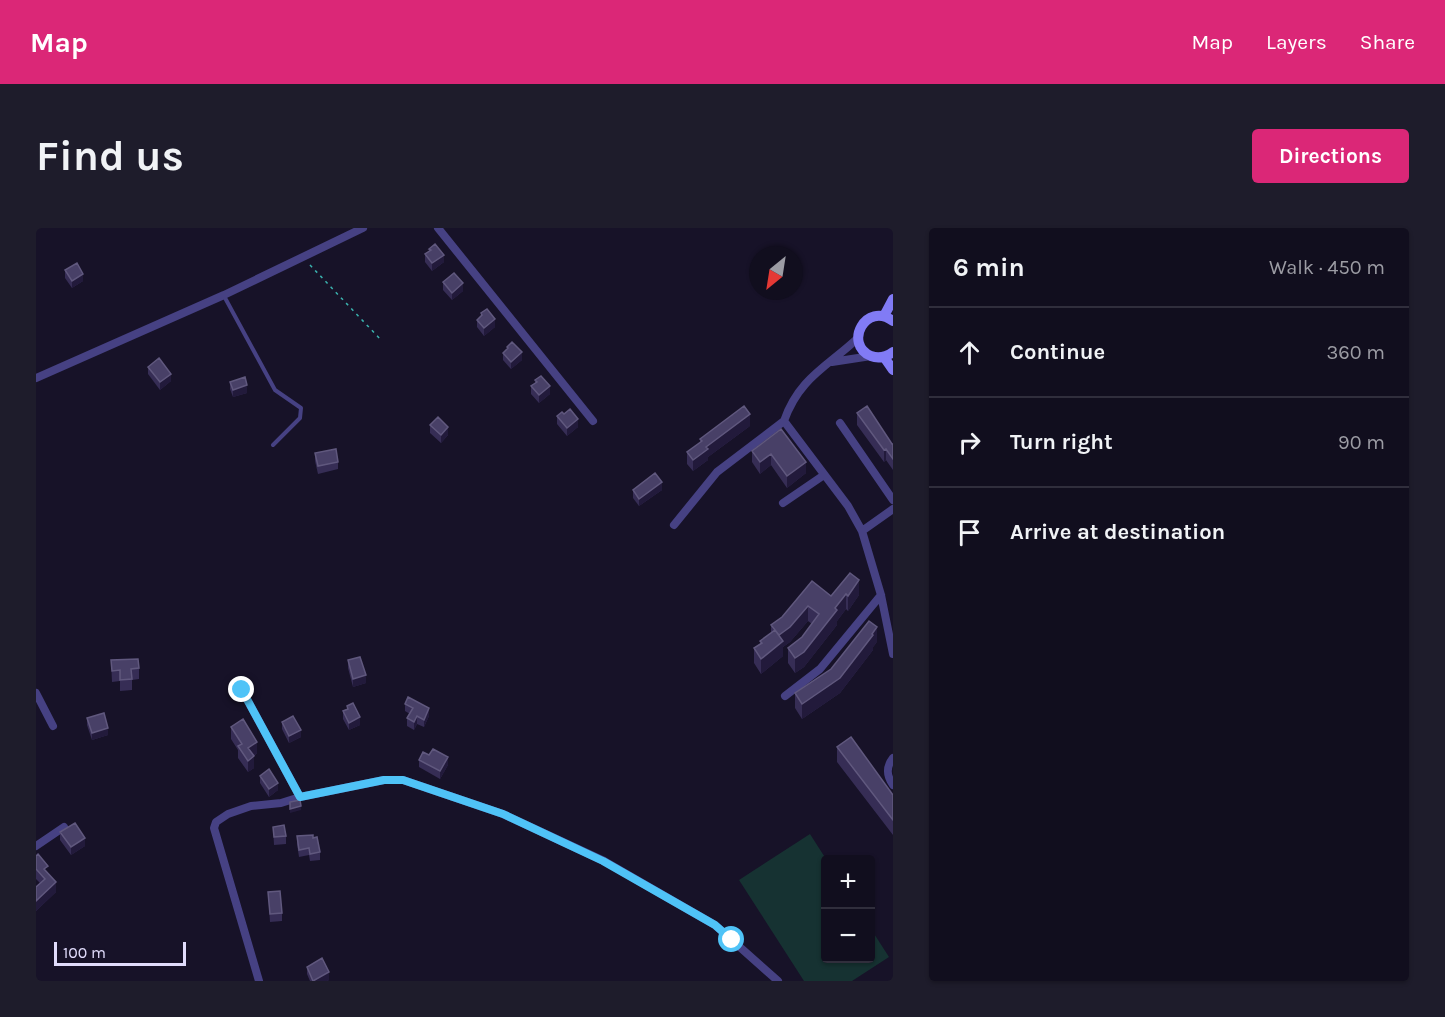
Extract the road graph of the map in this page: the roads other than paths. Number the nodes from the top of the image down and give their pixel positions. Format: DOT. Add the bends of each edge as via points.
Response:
graph roads {
  1 [pos="363,228"];
  2 [pos="438,228"];
  3 [pos="224,295"];
  4 [pos="893,299"];
  5 [pos="888,319"];
  6 [pos="858,338"];
  7 [pos="889,354"];
  8 [pos="871,356"];
  9 [pos="831,363"];
  10 [pos="893,370"];
  11 [pos="36,378"];
  12 [pos="593,421"];
  13 [pos="784,421"];
  14 [pos="840,423"];
  15 [pos="273,445"];
  16 [pos="824,475"];
  17 [pos="893,500"];
  18 [pos="783,503"];
  19 [pos="893,509"];
  20 [pos="674,525"];
  21 [pos="862,531"];
  22 [pos="881,595"];
  23 [pos="893,654"];
  24 [pos="242,690"];
  25 [pos="36,693"];
  26 [pos="786,696"];
  27 [pos="53,726"];
  28 [pos="893,758"];
  29 [pos="893,785"];
  30 [pos="300,797"];
  31 [pos="64,826"];
  32 [pos="36,846"];
  33 [pos="259,981"];
  34 [pos="778,981"];
  1 -- 3 [label="street"];
  2 -- 12 [label="street"];
  3 -- 11 [label="street"];
  3 -- 15 [label="lane" via="274,390 301,408 300,418"];
  4 -- 5 [label="street"];
  5 -- 6 [label="street" via="877,316 866,321"];
  6 -- 8 [label="street" via="862,349"];
  6 -- 9 [label="street"];
  7 -- 8 [label="street"];
  7 -- 10 [label="street"];
  8 -- 9 [label="street"];
  9 -- 13 [label="street" via="802,385 789,404"];
  13 -- 16 [label="street"];
  13 -- 20 [label="street" via="717,472"];
  14 -- 17 [label="street"];
  16 -- 18 [label="street"];
  16 -- 21 [label="street"];
  19 -- 21 [label="street"];
  21 -- 22 [label="street"];
  22 -- 23 [label="street"];
  22 -- 26 [label="street" via="820,669"];
  24 -- 30 [label="street"];
  25 -- 27 [label="street"];
  28 -- 29 [label="street" via="887,769"];
  30 -- 33 [label="street" via="228,814 214,828"];
  30 -- 34 [label="street" via="384,780 403,780 503,814 603,861 715,925"];
  31 -- 32 [label="street"];
}
